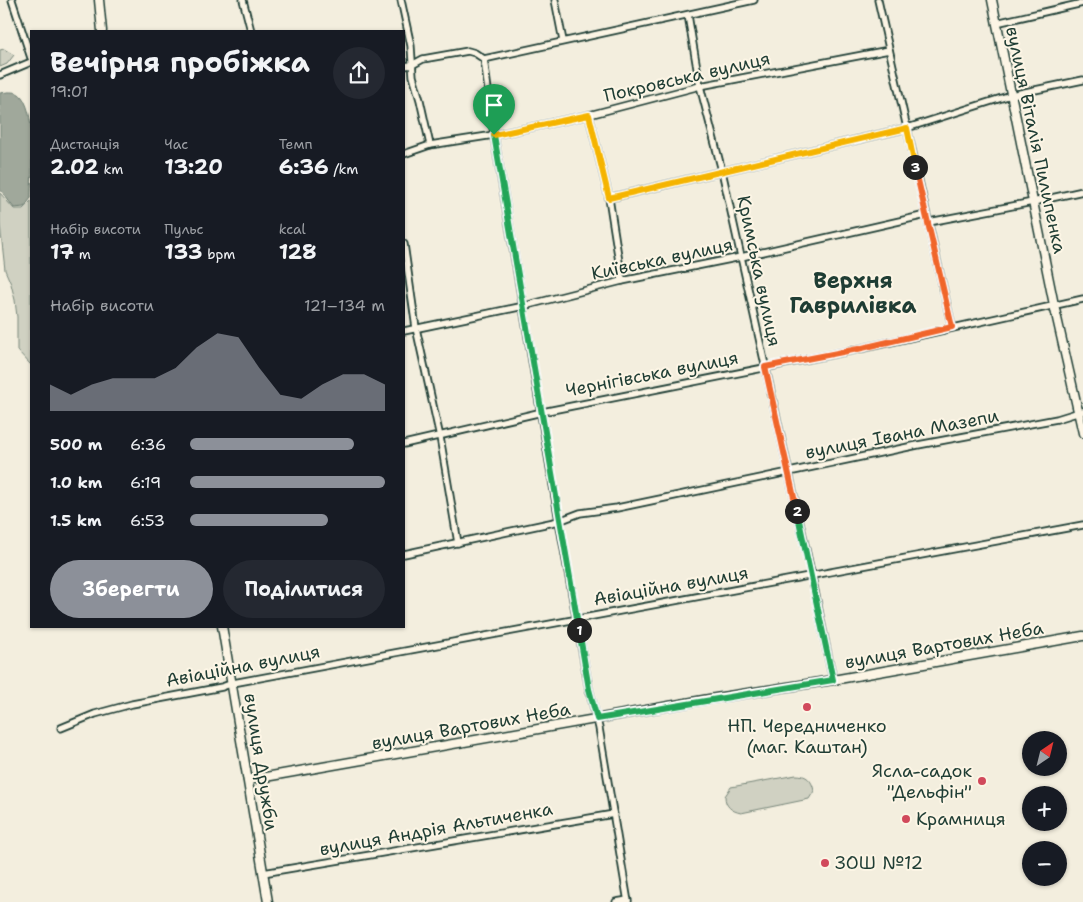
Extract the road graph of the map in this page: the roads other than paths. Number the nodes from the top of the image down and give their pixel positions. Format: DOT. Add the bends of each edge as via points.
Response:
graph roads {
  1 [pos="12,0"];
  2 [pos="99,0"];
  3 [pos="243,0"];
  4 [pos="400,0"];
  5 [pos="555,0"];
  6 [pos="754,0"];
  7 [pos="878,0"];
  8 [pos="992,0"];
  9 [pos="1083,3"];
  10 [pos="688,15"];
  11 [pos="996,22"];
  12 [pos="102,30"];
  13 [pos="251,30"];
  14 [pos="563,41"];
  15 [pos="889,50"];
  16 [pos="30,55"];
  17 [pos="484,59"];
  18 [pos="30,62"];
  19 [pos="412,65"];
  20 [pos="405,66"];
  21 [pos="0,76"];
  22 [pos="1083,80"];
  23 [pos="700,86"];
  24 [pos="1011,95"];
  25 [pos="589,115"];
  26 [pos="907,128"];
  27 [pos="494,135"];
  28 [pos="430,145"];
  29 [pos="405,154"];
  30 [pos="722,171"];
  31 [pos="1083,191"];
  32 [pos="609,198"];
  33 [pos="1033,202"];
  34 [pos="926,216"];
  35 [pos="929,222"];
  36 [pos="405,251"];
  37 [pos="741,258"];
  38 [pos="622,281"];
  39 [pos="1083,298"];
  40 [pos="1054,305"];
  41 [pos="524,306"];
  42 [pos="952,327"];
  43 [pos="416,328"];
  44 [pos="405,331"];
  45 [pos="765,367"];
  46 [pos="542,412"];
  47 [pos="1081,412"];
  48 [pos="1083,432"];
  49 [pos="440,436"];
  50 [pos="405,444"];
  51 [pos="788,471"];
  52 [pos="560,521"];
  53 [pos="1083,525"];
  54 [pos="458,543"];
  55 [pos="405,554"];
  56 [pos="812,576"];
  57 [pos="577,618"];
  58 [pos="222,628"];
  59 [pos="1083,636"];
  60 [pos="833,680"];
  61 [pos="233,683"];
  62 [pos="597,719"];
  63 [pos="61,728"];
  64 [pos="248,780"];
  65 [pos="614,814"];
  66 [pos="263,873"];
  67 [pos="628,901"];
  68 [pos="268,902"];
  69 [pos="616,902"];
  1 -- 16 [label="street"];
  2 -- 12 [label="street"];
  3 -- 13 [label="street"];
  4 -- 19 [label="street"];
  5 -- 14 [label="street"];
  6 -- 10 [label="street"];
  7 -- 15 [label="street"];
  8 -- 11 [label="street, вулиця Віталія Пилипенка"];
  9 -- 11 [label="street"];
  10 -- 14 [label="street"];
  10 -- 23 [label="street, Кримська вулиця"];
  11 -- 24 [label="street, вулиця Віталія Пилипенка"];
  14 -- 17 [label="street"];
  15 -- 23 [label="street, Покровська вулиця"];
  15 -- 26 [label="street"];
  17 -- 19 [label="street" via="468,51 423,59"];
  17 -- 27 [label="street"];
  18 -- 21 [label="street"];
  19 -- 20 [label="street"];
  19 -- 28 [label="street"];
  22 -- 24 [label="street"];
  23 -- 25 [label="street, Покровська вулиця"];
  23 -- 30 [label="street, Кримська вулиця"];
  24 -- 26 [label="street"];
  24 -- 33 [label="street, вулиця Віталія Пилипенка"];
  25 -- 27 [label="street, Покровська вулиця"];
  25 -- 32 [label="street"];
  26 -- 30 [label="street"];
  26 -- 34 [label="street"];
  27 -- 28 [label="street, Покровська вулиця"];
  27 -- 41 [label="street"];
  28 -- 29 [label="street, Покровська вулиця"];
  30 -- 32 [label="street"];
  30 -- 37 [label="street, Кримська вулиця"];
  31 -- 33 [label="street"];
  32 -- 38 [label="street"];
  33 -- 35 [label="street"];
  33 -- 40 [label="street, вулиця Віталія Пилипенка"];
  34 -- 35 [label="street"];
  34 -- 37 [label="street, Київська вулиця"];
  35 -- 42 [label="street"];
  36 -- 43 [label="street"];
  37 -- 38 [label="street, Київська вулиця"];
  37 -- 45 [label="street, Кримська вулиця"];
  38 -- 41 [label="street, Київська вулиця"];
  39 -- 40 [label="street, Чернігівська вулиця"];
  40 -- 42 [label="street, Чернігівська вулиця"];
  40 -- 47 [label="street, вулиця Віталія Пилипенка"];
  41 -- 43 [label="street, Київська вулиця"];
  41 -- 46 [label="street"];
  42 -- 45 [label="street, Чернігівська вулиця"];
  43 -- 44 [label="street, Київська вулиця"];
  43 -- 49 [label="street"];
  45 -- 46 [label="street, Чернігівська вулиця"];
  45 -- 51 [label="street, Кримська вулиця"];
  46 -- 49 [label="street, Чернігівська вулиця"];
  46 -- 52 [label="street"];
  47 -- 48 [label="street, вулиця Віталія Пилипенка"];
  47 -- 51 [label="street, вулиця Івана Мазепи"];
  49 -- 50 [label="street, Чернігівська вулиця"];
  49 -- 54 [label="street"];
  51 -- 52 [label="street, вулиця Івана Мазепи" via="580,513"];
  51 -- 56 [label="street, Кримська вулиця"];
  52 -- 54 [label="street, вулиця Івана Мазепи"];
  52 -- 57 [label="street"];
  53 -- 56 [label="street, Авіаційна вулиця"];
  54 -- 55 [label="street, вулиця Івана Мазепи"];
  56 -- 57 [label="street, Авіаційна вулиця"];
  56 -- 60 [label="street, Кримська вулиця"];
  57 -- 61 [label="street, Авіаційна вулиця"];
  57 -- 62 [label="street"];
  58 -- 61 [label="street, вулиця Дружби"];
  59 -- 60 [label="street, вулиця Вартових Неба"];
  60 -- 62 [label="street, вулиця Вартових Неба"];
  61 -- 63 [label="street, Авіаційна вулиця" via="132,704"];
  61 -- 64 [label="street, вулиця Дружби"];
  62 -- 64 [label="street, вулиця Вартових Неба"];
  62 -- 65 [label="street"];
  64 -- 66 [label="street, вулиця Дружби"];
  65 -- 66 [label="street, вулиця Андрія Альтиченка"];
  65 -- 67 [label="street"];
  66 -- 68 [label="street, вулиця Дружби"];
  67 -- 69 [label="street"];
}
